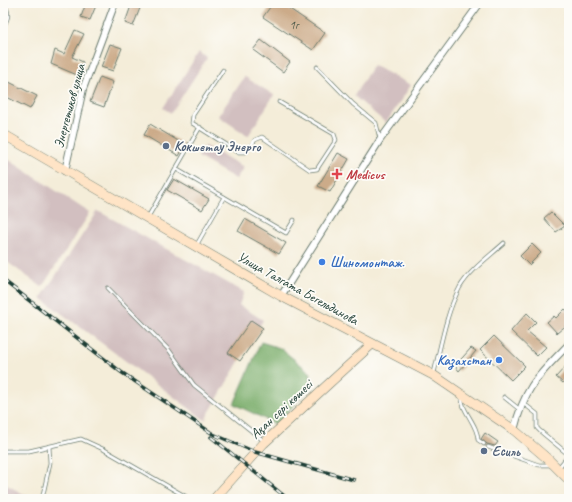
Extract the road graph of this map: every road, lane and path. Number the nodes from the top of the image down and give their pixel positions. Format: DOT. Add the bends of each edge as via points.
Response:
graph roads {
  1 [pos="114,3"];
  2 [pos="480,3"];
  3 [pos="3,4"];
  4 [pos="3,27"];
  5 [pos="317,67"];
  6 [pos="223,70"];
  7 [pos="279,102"];
  8 [pos="200,127"];
  9 [pos="3,134"];
  10 [pos="380,140"];
  11 [pos="176,169"];
  12 [pos="65,171"];
  13 [pos="224,197"];
  14 [pos="147,219"];
  15 [pos="294,220"];
  16 [pos="504,244"];
  17 [pos="195,246"];
  18 [pos="108,288"];
  19 [pos="281,296"];
  20 [pos="372,344"];
  21 [pos="569,344"];
  22 [pos="433,375"];
  23 [pos="463,395"];
  24 [pos="504,397"];
  25 [pos="522,402"];
  26 [pos="519,409"];
  27 [pos="514,430"];
  28 [pos="266,442"];
  29 [pos="484,444"];
  30 [pos="49,446"];
  31 [pos="488,447"];
  32 [pos="3,451"];
  33 [pos="569,455"];
  34 [pos="556,466"];
  35 [pos="569,480"];
  36 [pos="42,499"];
  37 [pos="190,499"];
  38 [pos="214,499"];
  1 -- 12 [label="street, Энергетиков улица" via="83,90"];
  2 -- 10 [label="street"];
  3 -- 4 [label="lane" via="8,11 8,17"];
  5 -- 10 [label="lane" via="353,104 376,123"];
  6 -- 8 [label="lane" via="193,115 192,123"];
  7 -- 8 [label="lane" via="334,134 336,140 317,169 310,170 262,137 255,140 246,152 242,153"];
  8 -- 11 [label="lane"];
  9 -- 12 [label="street, Улица Талгата Бегельдинова"];
  10 -- 19 [label="street"];
  11 -- 13 [label="lane"];
  11 -- 14 [label="lane"];
  12 -- 14 [label="street, Улица Талгата Бегельдинова"];
  13 -- 15 [label="lane" via="286,233"];
  13 -- 17 [label="lane"];
  14 -- 17 [label="street, Улица Талгата Бегельдинова"];
  16 -- 22 [label="lane" via="460,286"];
  17 -- 19 [label="street, Улица Талгата Бегельдинова"];
  18 -- 28 [label="lane" via="169,350 194,385"];
  19 -- 20 [label="street, Улица Талгата Бегельдинова"];
  20 -- 22 [label="street, Улица Талгата Бегельдинова"];
  20 -- 28 [label="street, Ақан сері көшесі"];
  21 -- 25 [label="street" via="537,377"];
  22 -- 23 [label="street, Улица Талгата Бегельдинова"];
  23 -- 27 [label="street, Улица Талгата Бегельдинова"];
  23 -- 29 [label="lane" via="463,405 478,432 478,440"];
  24 -- 26 [label="lane"];
  25 -- 26 [label="street"];
  25 -- 33 [label="lane" via="538,414 537,428 540,432"];
  26 -- 27 [label="street"];
  27 -- 34 [label="street, Улица Талгата Бегельдинова"];
  28 -- 38 [label="street, Ақан сері көшесі"];
  30 -- 32 [label="lane" via="29,451"];
  30 -- 36 [label="lane" via="50,463"];
  30 -- 37 [label="lane" via="81,439"];
  31 -- 34 [label="lane" via="539,465"];
  33 -- 34 [label="lane"];
  34 -- 35 [label="street, Улица Талгата Бегельдинова"];
}
